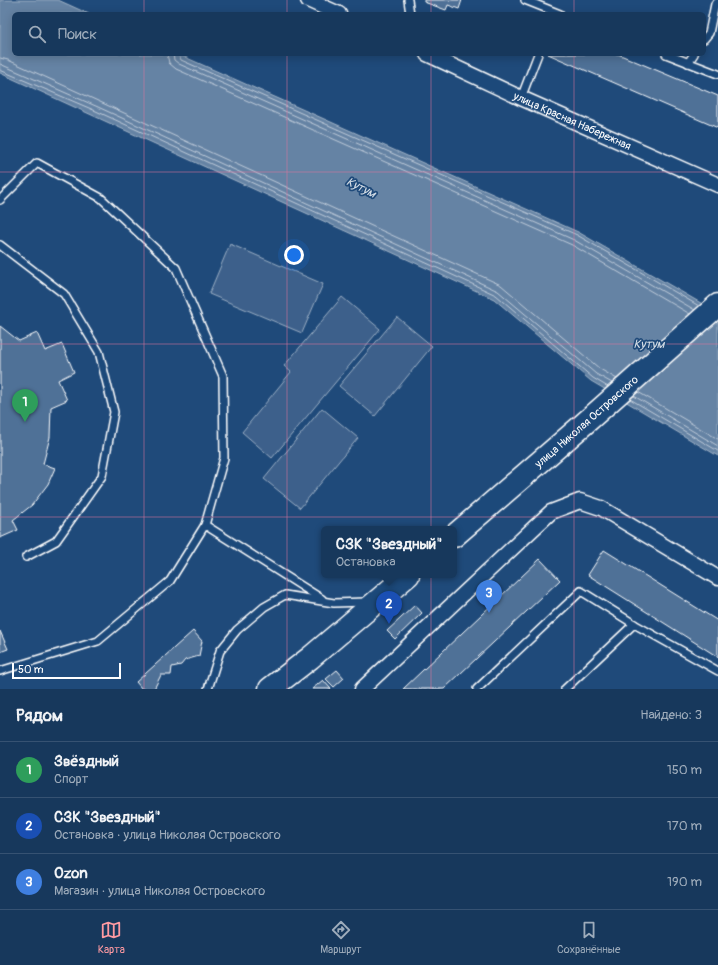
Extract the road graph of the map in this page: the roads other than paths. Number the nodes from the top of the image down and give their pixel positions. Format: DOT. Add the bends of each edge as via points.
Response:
graph roads {
  1 [pos="308,0"];
  2 [pos="408,0"];
  3 [pos="525,0"];
  4 [pos="718,2"];
  5 [pos="335,12"];
  6 [pos="410,12"];
  7 [pos="553,12"];
  8 [pos="706,37"];
  9 [pos="432,56"];
  10 [pos="537,56"];
  11 [pos="671,56"];
  12 [pos="693,56"];
  13 [pos="688,63"];
  14 [pos="718,74"];
  15 [pos="521,98"];
  16 [pos="718,185"];
  17 [pos="0,200"];
  18 [pos="0,245"];
  19 [pos="718,305"];
  20 [pos="205,525"];
  21 [pos="457,533"];
  22 [pos="26,557"];
  23 [pos="405,578"];
  24 [pos="718,578"];
  25 [pos="325,601"];
  26 [pos="377,602"];
  27 [pos="634,624"];
  28 [pos="0,670"];
  29 [pos="718,671"];
  30 [pos="275,688"];
  31 [pos="208,689"];
  32 [pos="362,689"];
  33 [pos="478,689"];
  34 [pos="565,689"];
  1 -- 5 [label="street"];
  2 -- 6 [label="lane"];
  3 -- 7 [label="lane"];
  4 -- 8 [label="lane" via="715,4"];
  9 -- 15 [label="street, улица Красная Набережная"];
  10 -- 15 [label="lane"];
  11 -- 13 [label="lane"];
  12 -- 13 [label="lane"];
  13 -- 14 [label="lane"];
  15 -- 16 [label="street, улица Красная Набережная"];
  17 -- 20 [label="lane" via="37,163 101,198 176,268 223,376 224,458"];
  18 -- 22 [label="lane" via="64,294 99,352 114,412 102,476 56,541"];
  19 -- 21 [label="main road, улица Николая Островского"];
  20 -- 25 [label="lane"];
  20 -- 28 [label="lane" via="170,580 98,641"];
  23 -- 26 [label="main road"];
  24 -- 32 [label="street" via="601,508 580,501 551,512"];
  25 -- 26 [label="lane"];
  25 -- 31 [label="lane" via="285,595 264,607 237,630 220,650"];
  26 -- 30 [label="main road"];
  27 -- 29 [label="lane"];
  27 -- 33 [label="lane" via="580,591"];
  27 -- 34 [label="lane"];
}
